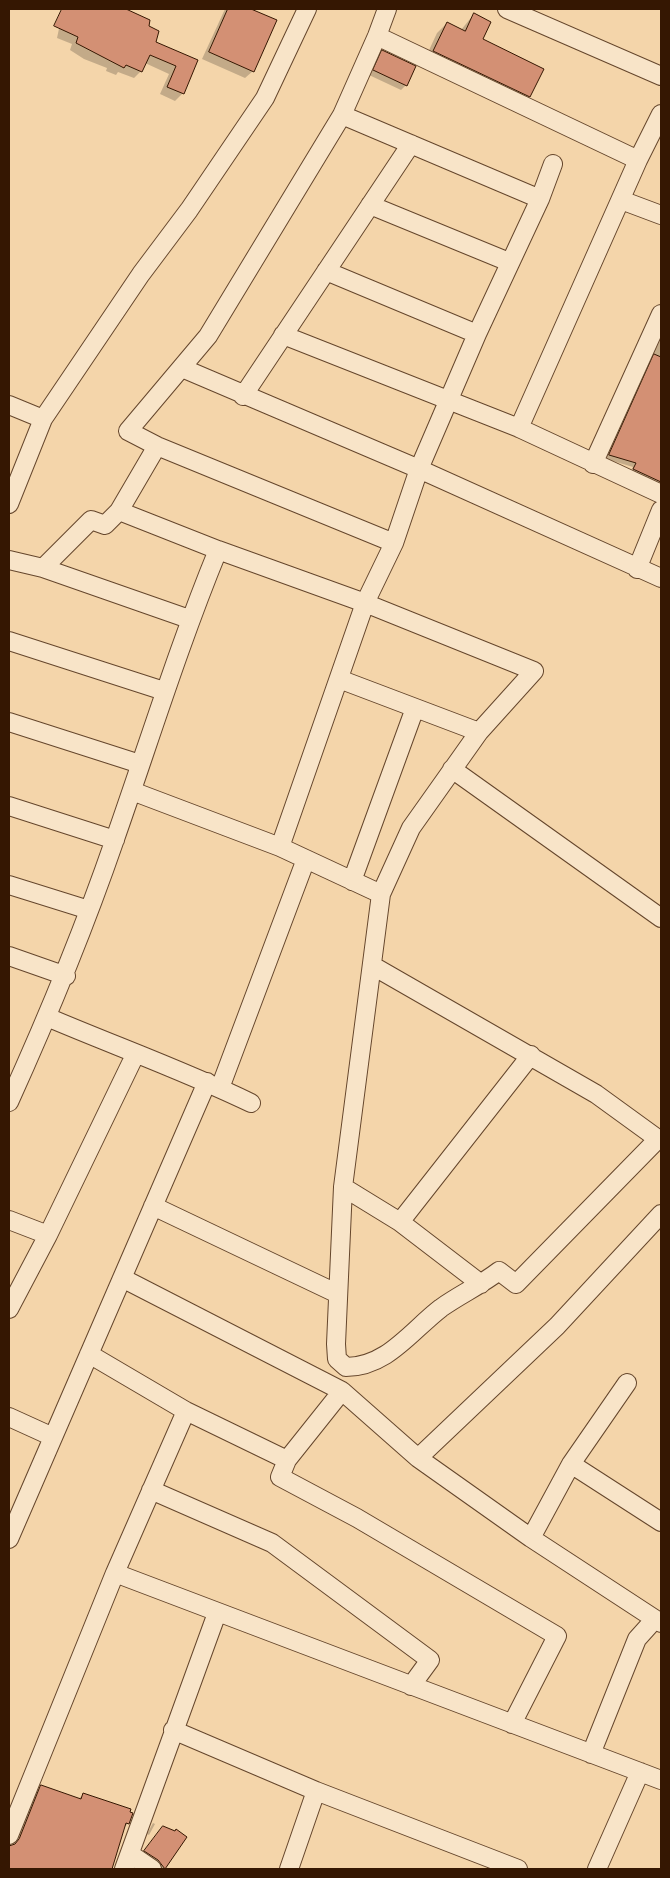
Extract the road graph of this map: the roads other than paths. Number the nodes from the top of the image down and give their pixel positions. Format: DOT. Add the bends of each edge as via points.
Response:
graph roads {
  1 [pos="307,9"];
  2 [pos="386,9"];
  3 [pos="507,9"];
  4 [pos="529,14"];
  5 [pos="378,36"];
  6 [pos="661,76"];
  7 [pos="661,114"];
  8 [pos="342,115"];
  9 [pos="410,144"];
  10 [pos="638,160"];
  11 [pos="552,164"];
  12 [pos="540,198"];
  13 [pos="621,200"];
  14 [pos="370,206"];
  15 [pos="661,215"];
  16 [pos="509,262"];
  17 [pos="326,271"];
  18 [pos="661,314"];
  19 [pos="477,334"];
  20 [pos="284,335"];
  21 [pos="182,368"];
  22 [pos="243,396"];
  23 [pos="449,399"];
  24 [pos="9,405"];
  25 [pos="43,419"];
  26 [pos="519,428"];
  27 [pos="157,446"];
  28 [pos="594,464"];
  29 [pos="419,469"];
  30 [pos="13,481"];
  31 [pos="661,494"];
  32 [pos="9,504"];
  33 [pos="120,510"];
  34 [pos="661,510"];
  35 [pos="394,543"];
  36 [pos="218,550"];
  37 [pos="9,560"];
  38 [pos="43,568"];
  39 [pos="637,569"];
  40 [pos="661,578"];
  41 [pos="365,603"];
  42 [pos="189,619"];
  43 [pos="9,641"];
  44 [pos="339,679"];
  45 [pos="164,691"];
  46 [pos="416,708"];
  47 [pos="9,722"];
  48 [pos="479,732"];
  49 [pos="140,764"];
  50 [pos="452,769"];
  51 [pos="132,791"];
  52 [pos="9,806"];
  53 [pos="115,840"];
  54 [pos="280,847"];
  55 [pos="306,859"];
  56 [pos="352,881"];
  57 [pos="9,885"];
  58 [pos="381,894"];
  59 [pos="89,910"];
  60 [pos="661,918"];
  61 [pos="9,956"];
  62 [pos="373,966"];
  63 [pos="66,976"];
  64 [pos="47,1017"];
  65 [pos="135,1055"];
  66 [pos="531,1055"];
  67 [pos="16,1067"];
  68 [pos="213,1085"];
  69 [pos="9,1102"];
  70 [pos="251,1104"];
  71 [pos="660,1138"];
  72 [pos="343,1187"];
  73 [pos="153,1206"];
  74 [pos="661,1214"];
  75 [pos="9,1220"];
  76 [pos="400,1222"];
  77 [pos="48,1235"];
  78 [pos="122,1278"];
  79 [pos="481,1284"];
  80 [pos="338,1294"];
  81 [pos="9,1309"];
  82 [pos="89,1354"];
  83 [pos="627,1383"];
  84 [pos="342,1391"];
  85 [pos="186,1411"];
  86 [pos="9,1417"];
  87 [pos="53,1437"];
  88 [pos="418,1458"];
  89 [pos="287,1460"];
  90 [pos="571,1464"];
  91 [pos="151,1490"];
  92 [pos="661,1522"];
  93 [pos="531,1538"];
  94 [pos="9,1539"];
  95 [pos="115,1573"];
  96 [pos="217,1613"];
  97 [pos="658,1621"];
  98 [pos="411,1686"];
  99 [pos="512,1724"];
  100 [pos="173,1730"];
  101 [pos="591,1754"];
  102 [pos="640,1772"];
  103 [pos="661,1780"];
  104 [pos="316,1791"];
  105 [pos="9,1835"];
  106 [pos="127,1862"];
  107 [pos="152,1869"];
  108 [pos="289,1869"];
  109 [pos="518,1869"];
  110 [pos="597,1869"];
  1 -- 25 [label="street" via="265,98"];
  2 -- 5 [label="street"];
  3 -- 4 [label="street"];
  4 -- 6 [label="street"];
  5 -- 8 [label="street"];
  5 -- 10 [label="street"];
  7 -- 10 [label="street"];
  8 -- 9 [label="street"];
  8 -- 21 [label="street" via="208,336"];
  9 -- 12 [label="street"];
  9 -- 14 [label="street"];
  10 -- 13 [label="street"];
  11 -- 12 [label="street"];
  12 -- 16 [label="street"];
  13 -- 15 [label="street"];
  13 -- 26 [label="street"];
  14 -- 16 [label="street"];
  14 -- 17 [label="street"];
  16 -- 19 [label="street"];
  17 -- 19 [label="street"];
  17 -- 20 [label="street"];
  18 -- 28 [label="street"];
  19 -- 23 [label="street"];
  20 -- 22 [label="street"];
  20 -- 23 [label="street"];
  21 -- 22 [label="street"];
  21 -- 27 [label="street" via="128,432"];
  22 -- 29 [label="street"];
  23 -- 26 [label="street"];
  23 -- 29 [label="street"];
  24 -- 25 [label="street"];
  25 -- 30 [label="street"];
  26 -- 28 [label="street"];
  27 -- 33 [label="street"];
  27 -- 35 [label="street"];
  28 -- 31 [label="street"];
  29 -- 35 [label="street"];
  29 -- 39 [label="street"];
  30 -- 32 [label="street"];
  33 -- 36 [label="street"];
  33 -- 38 [label="street" via="105,525 91,520"];
  34 -- 39 [label="street"];
  35 -- 41 [label="street"];
  36 -- 41 [label="street"];
  36 -- 42 [label="street"];
  37 -- 38 [label="street"];
  38 -- 42 [label="street"];
  39 -- 40 [label="street"];
  41 -- 44 [label="street"];
  41 -- 48 [label="street" via="534,672"];
  42 -- 45 [label="street"];
  43 -- 45 [label="street"];
  44 -- 46 [label="street"];
  44 -- 54 [label="street"];
  45 -- 49 [label="street"];
  46 -- 48 [label="street"];
  46 -- 56 [label="street"];
  47 -- 49 [label="street"];
  48 -- 50 [label="street"];
  49 -- 51 [label="street"];
  50 -- 58 [label="street" via="411,828"];
  50 -- 60 [label="street"];
  51 -- 53 [label="street"];
  51 -- 54 [label="street"];
  52 -- 53 [label="street"];
  53 -- 59 [label="street"];
  54 -- 55 [label="street"];
  55 -- 56 [label="street"];
  55 -- 68 [label="street"];
  56 -- 58 [label="street"];
  57 -- 59 [label="street"];
  58 -- 62 [label="street"];
  59 -- 63 [label="street"];
  61 -- 63 [label="street"];
  62 -- 66 [label="street"];
  62 -- 72 [label="street"];
  63 -- 64 [label="street"];
  64 -- 65 [label="street"];
  64 -- 67 [label="street"];
  65 -- 68 [label="street"];
  65 -- 77 [label="street"];
  66 -- 71 [label="street"];
  66 -- 76 [label="street"];
  67 -- 69 [label="street"];
  68 -- 70 [label="street"];
  68 -- 73 [label="street"];
  71 -- 79 [label="street" via="516,1284 499,1271"];
  72 -- 76 [label="street"];
  72 -- 80 [label="street"];
  73 -- 78 [label="street"];
  73 -- 80 [label="street"];
  74 -- 88 [label="street" via="557,1326"];
  75 -- 77 [label="street"];
  76 -- 79 [label="street"];
  77 -- 81 [label="street"];
  78 -- 82 [label="street"];
  78 -- 84 [label="street"];
  79 -- 80 [label="street" via="441,1308 397,1349 356,1367 346,1367 337,1360"];
  82 -- 85 [label="street"];
  82 -- 87 [label="street"];
  83 -- 90 [label="street"];
  84 -- 88 [label="street"];
  84 -- 89 [label="street"];
  85 -- 89 [label="street"];
  85 -- 91 [label="street"];
  86 -- 87 [label="street"];
  87 -- 94 [label="street"];
  88 -- 93 [label="street"];
  89 -- 99 [label="street" via="280,1477 357,1518 557,1636"];
  90 -- 92 [label="street"];
  90 -- 93 [label="street"];
  91 -- 95 [label="street"];
  91 -- 98 [label="street" via="272,1543 430,1660"];
  93 -- 97 [label="street"];
  95 -- 96 [label="street"];
  95 -- 105 [label="street"];
  96 -- 98 [label="street"];
  96 -- 100 [label="street"];
  97 -- 101 [label="street" via="637,1639"];
  98 -- 99 [label="street"];
  99 -- 101 [label="street"];
  100 -- 104 [label="street"];
  100 -- 106 [label="street"];
  101 -- 102 [label="street"];
  102 -- 103 [label="street"];
  102 -- 110 [label="street"];
  104 -- 108 [label="street"];
  104 -- 109 [label="street"];
  106 -- 107 [label="street"];
}
